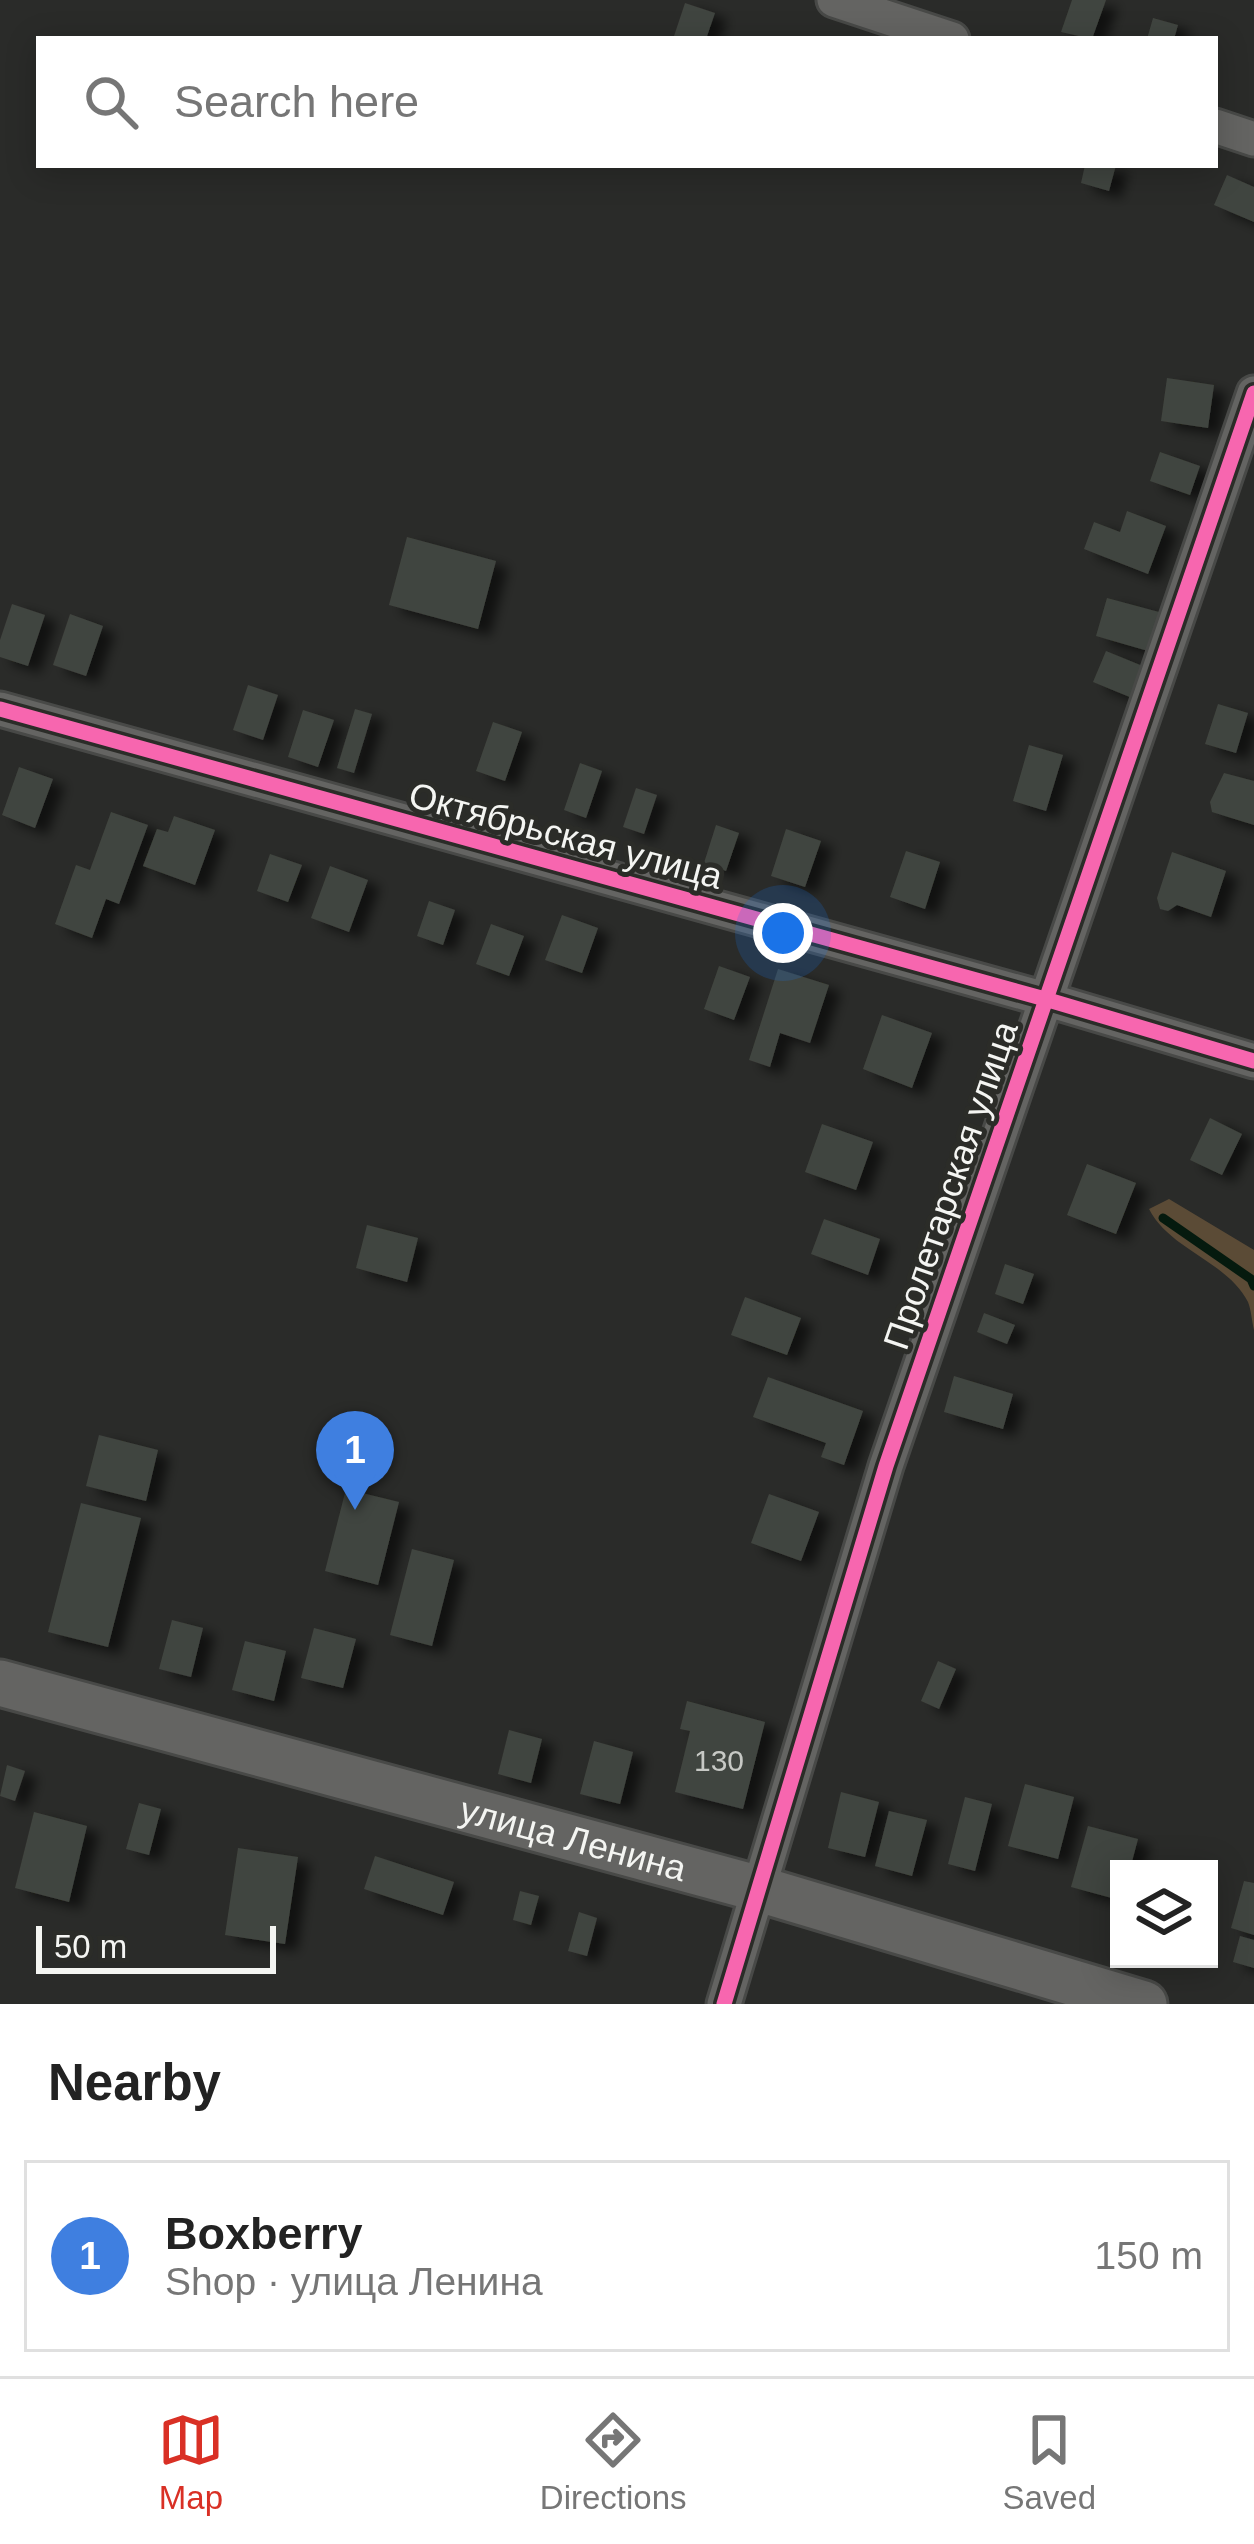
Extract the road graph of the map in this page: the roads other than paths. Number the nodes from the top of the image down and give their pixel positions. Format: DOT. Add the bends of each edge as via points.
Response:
graph roads {
  1 [pos="834,0"];
  2 [pos="943,36"];
  3 [pos="1218,127"];
  4 [pos="1254,139"];
  5 [pos="1254,393"];
  6 [pos="0,709"];
  7 [pos="1045,998"];
  8 [pos="1254,1061"];
  9 [pos="0,1683"];
  10 [pos="757,1888"];
  11 [pos="724,2004"];
  12 [pos="1144,2004"];
  1 -- 2 [label="street"];
  3 -- 4 [label="street"];
  5 -- 7 [label="street, Пролетарская улица"];
  6 -- 7 [label="street, Октябрьская улица"];
  7 -- 8 [label="street, Октябрьская улица"];
  7 -- 10 [label="street, Пролетарская улица" via="886,1466"];
  9 -- 10 [label="street, улица Ленина"];
  10 -- 11 [label="street, Пролетарская улица"];
  10 -- 12 [label="street, улица Ленина"];
}
